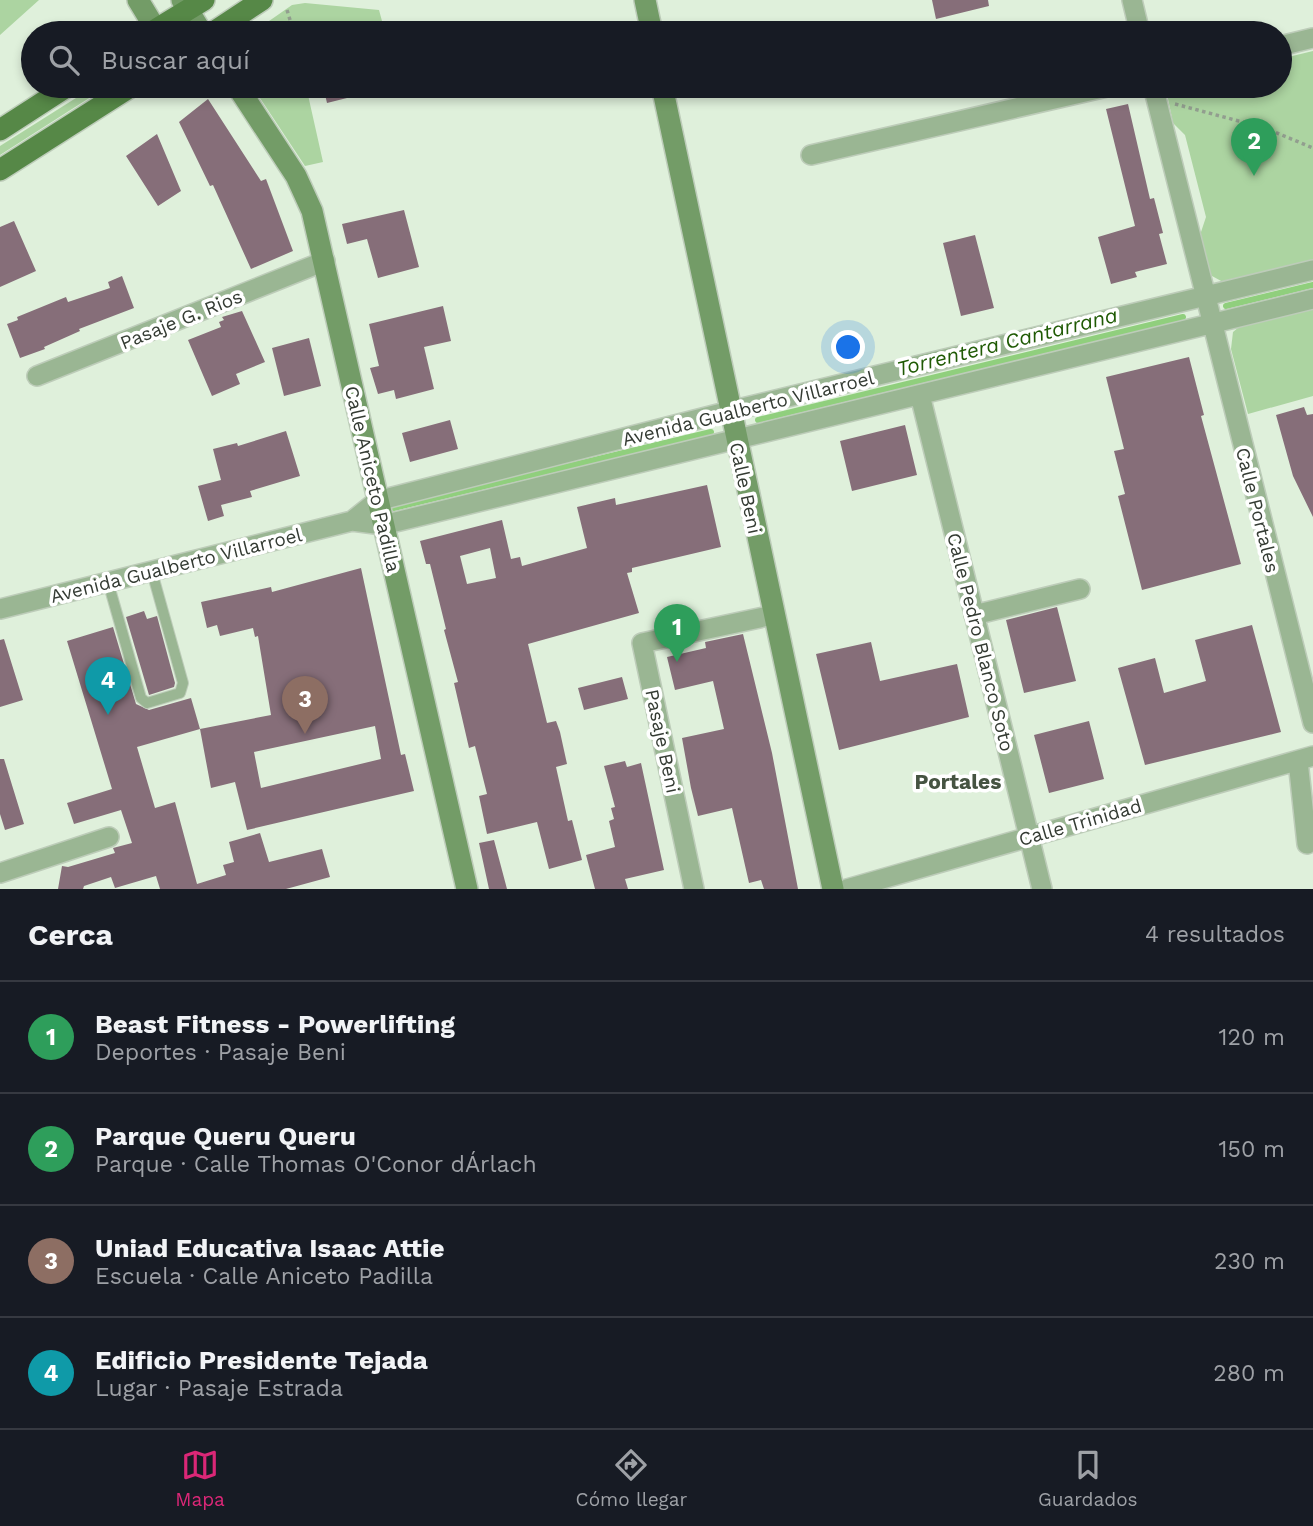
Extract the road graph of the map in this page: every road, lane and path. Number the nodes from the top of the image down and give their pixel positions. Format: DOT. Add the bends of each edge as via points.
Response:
graph roads {
  1 [pos="138,0"];
  2 [pos="262,0"];
  3 [pos="645,0"];
  4 [pos="1132,0"];
  5 [pos="191,3"];
  6 [pos="287,10"];
  7 [pos="149,21"];
  8 [pos="169,21"];
  9 [pos="198,21"];
  10 [pos="230,21"];
  11 [pos="290,21"];
  12 [pos="649,21"];
  13 [pos="1137,21"];
  14 [pos="1313,38"];
  15 [pos="1292,43"];
  16 [pos="49,98"];
  17 [pos="113,98"];
  18 [pos="245,98"];
  19 [pos="665,98"];
  20 [pos="1059,98"];
  21 [pos="1156,98"];
  22 [pos="1173,103"];
  23 [pos="0,130"];
  24 [pos="1313,148"];
  25 [pos="811,155"];
  26 [pos="0,170"];
  27 [pos="325,261"];
  28 [pos="1313,270"];
  29 [pos="1204,297"];
  30 [pos="1313,299"];
  31 [pos="1211,324"];
  32 [pos="37,376"];
  33 [pos="920,395"];
  34 [pos="730,411"];
  35 [pos="736,439"];
  36 [pos="377,501"];
  37 [pos="352,521"];
  38 [pos="383,525"];
  39 [pos="152,572"];
  40 [pos="108,582"];
  41 [pos="1080,589"];
  42 [pos="0,609"];
  43 [pos="773,615"];
  44 [pos="974,615"];
  45 [pos="1313,723"];
  46 [pos="1305,759"];
  47 [pos="109,837"];
  48 [pos="1029,837"];
  49 [pos="1310,850"];
  50 [pos="0,873"];
  51 [pos="467,889"];
  52 [pos="694,889"];
  53 [pos="833,889"];
  54 [pos="847,889"];
  55 [pos="1042,889"];
  1 -- 7 [label="main road"];
  2 -- 10 [label="main road"];
  3 -- 12 [label="main road"];
  4 -- 13 [label="street"];
  5 -- 8 [label="main road"];
  5 -- 9 [label="main road"];
  6 -- 11 [label="path"];
  14 -- 15 [label="street"];
  16 -- 23 [label="main road"];
  17 -- 26 [label="main road"];
  18 -- 27 [label="main road, Calle Aniceto Padilla" via="306,193"];
  19 -- 34 [label="main road, Calle Beni"];
  20 -- 25 [label="street"];
  21 -- 29 [label="street, Calle Portales"];
  22 -- 24 [label="path" via="1265,128"];
  27 -- 32 [label="street, Pasaje G. Rios"];
  27 -- 36 [label="main road, Calle Aniceto Padilla"];
  28 -- 29 [label="street, Avenida Gualberto Villarroel"];
  29 -- 31 [label="street, Calle Portales"];
  29 -- 34 [label="street, Avenida Gualberto Villarroel"];
  30 -- 31 [label="street, Avenida Gualberto Villarroel"];
  31 -- 33 [label="street, Avenida Gualberto Villarroel"];
  31 -- 45 [label="street, Calle Portales"];
  33 -- 35 [label="street, Avenida Gualberto Villarroel"];
  33 -- 44 [label="street, Calle Pedro Blanco Soto"];
  34 -- 35 [label="main road, Calle Beni"];
  34 -- 36 [label="street, Avenida Gualberto Villarroel"];
  35 -- 38 [label="street, Avenida Gualberto Villarroel"];
  35 -- 43 [label="main road, Calle Beni"];
  36 -- 37 [label="street, Avenida Gualberto Villarroel"];
  36 -- 38 [label="main road, Calle Aniceto Padilla"];
  37 -- 38 [label="street, Avenida Gualberto Villarroel"];
  37 -- 39 [label="street, Avenida Gualberto Villarroel"];
  38 -- 51 [label="main road, Calle Aniceto Padilla"];
  39 -- 40 [label="street, Avenida Gualberto Villarroel"];
  39 -- 40 [label="lane" via="183,683 180,693 147,703 141,698"];
  40 -- 42 [label="street, Avenida Gualberto Villarroel"];
  41 -- 44 [label="street"];
  43 -- 52 [label="street, Pasaje Beni" via="642,643"];
  43 -- 53 [label="main road, Calle Beni"];
  44 -- 48 [label="street, Calle Pedro Blanco Soto"];
  46 -- 48 [label="street, Calle Trinidad"];
  46 -- 49 [label="street"];
  47 -- 50 [label="street"];
  48 -- 54 [label="street, Calle Trinidad"];
  48 -- 55 [label="street, Calle Pedro Blanco Soto"];
}
